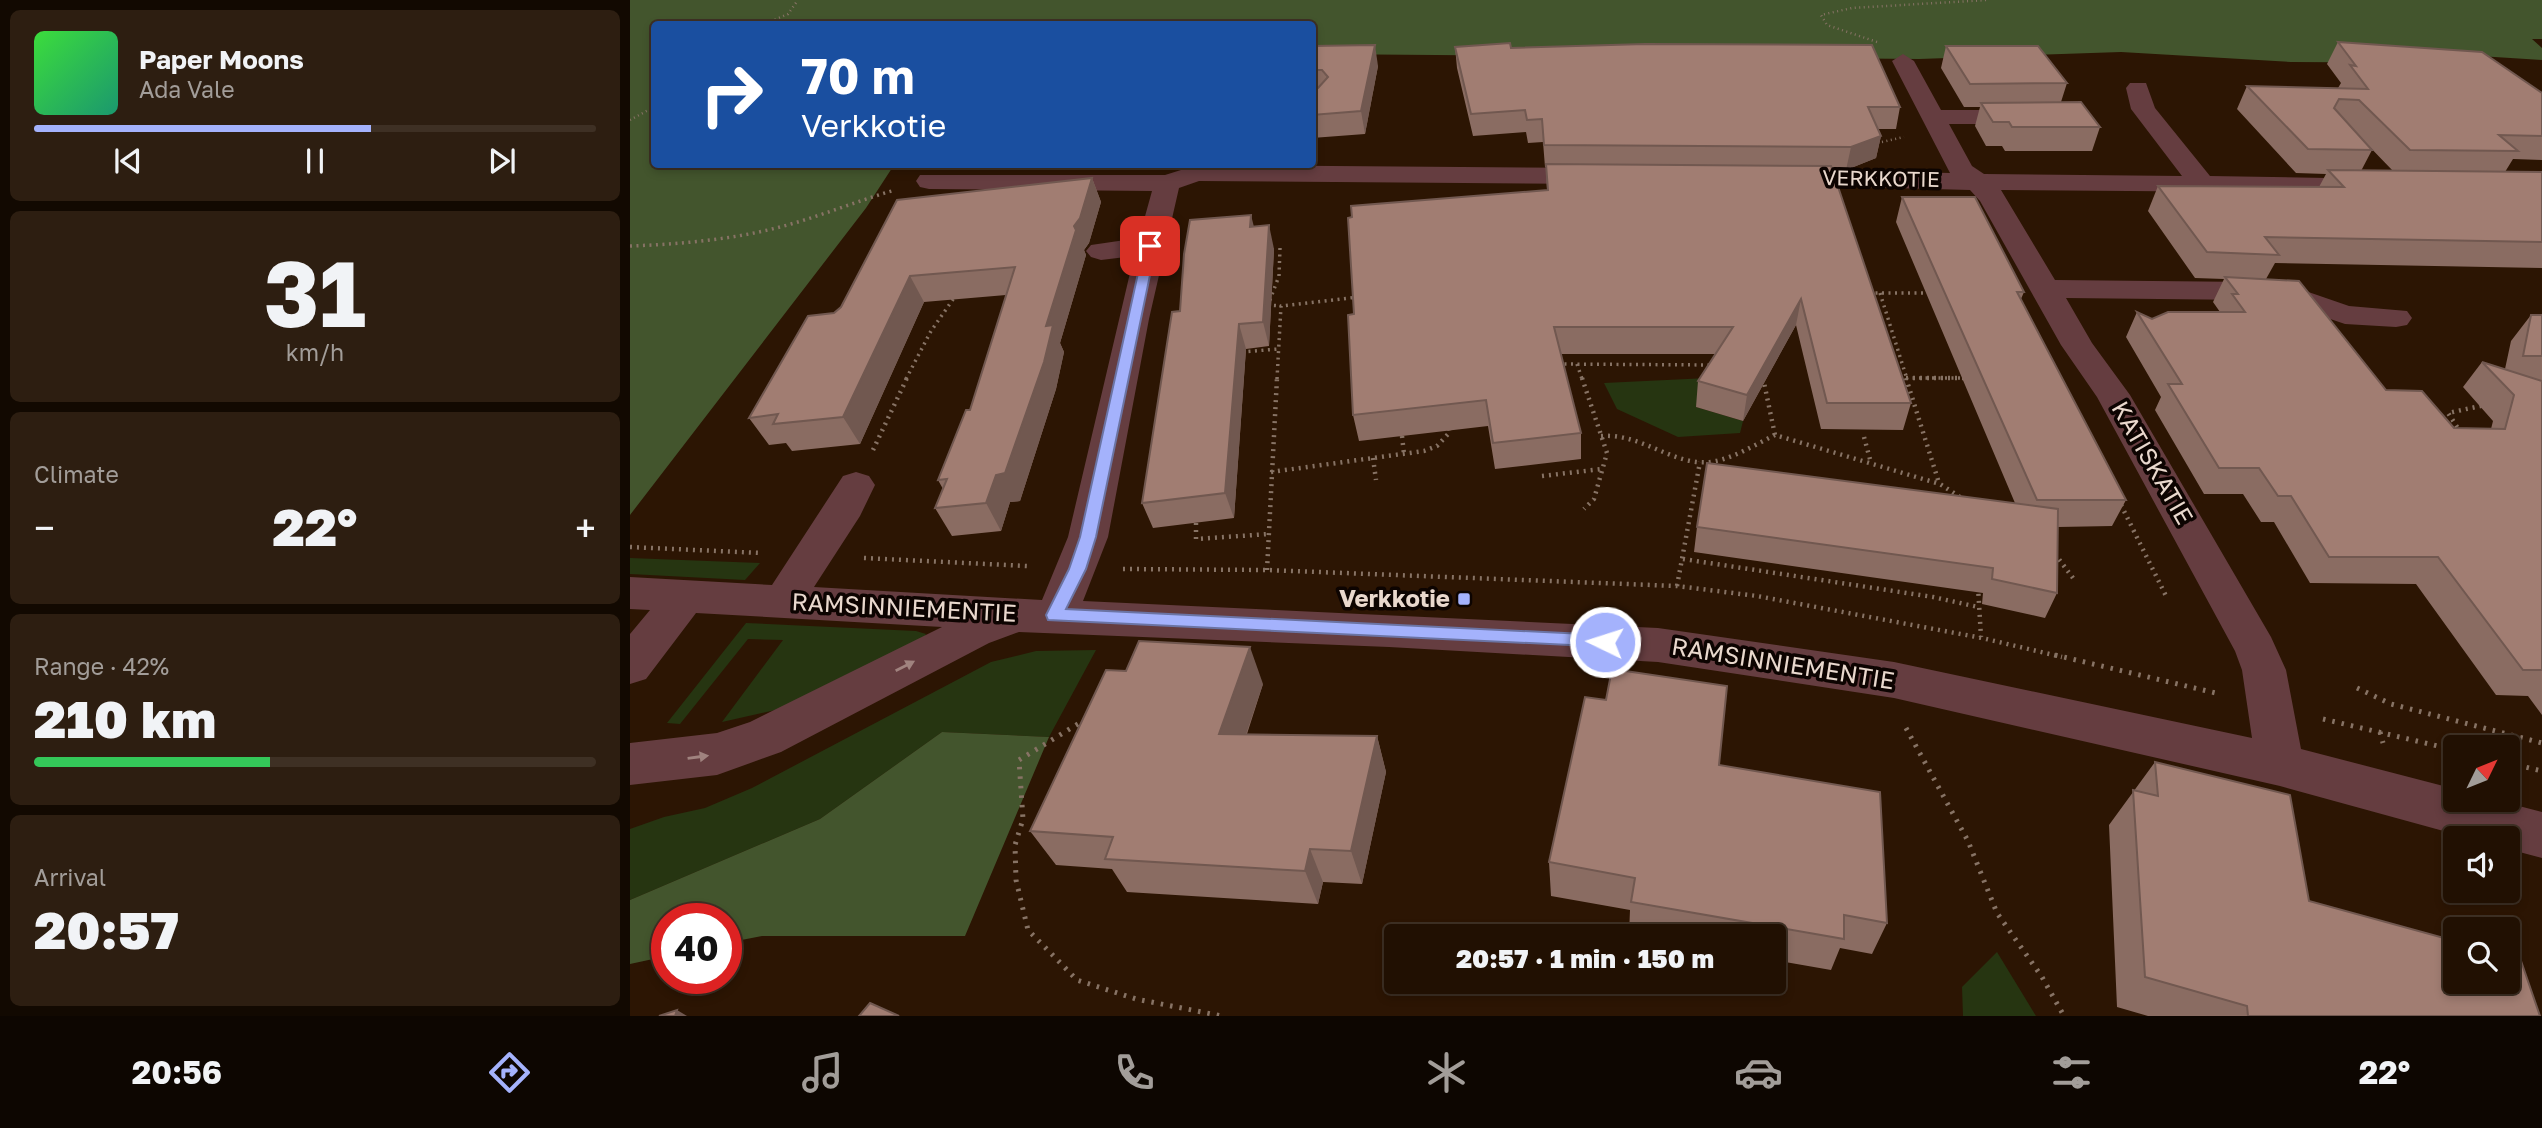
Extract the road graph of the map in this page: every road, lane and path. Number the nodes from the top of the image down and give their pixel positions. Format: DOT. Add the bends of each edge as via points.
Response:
graph roads {
  1 [pos="798,0"];
  2 [pos="1987,0"];
  3 [pos="1858,2"];
  4 [pos="1835,5"];
  5 [pos="776,21"];
  6 [pos="1903,61"];
  7 [pos="2138,88"];
  8 [pos="651,109"];
  9 [pos="2057,116"];
  10 [pos="1933,117"];
  11 [pos="630,120"];
  12 [pos="1909,133"];
  13 [pos="1881,142"];
  14 [pos="2362,158"];
  15 [pos="1299,169"];
  16 [pos="936,173"];
  17 [pos="1460,175"];
  18 [pos="1622,176"];
  19 [pos="1758,177"];
  20 [pos="1977,181"];
  21 [pos="1167,183"];
  22 [pos="2202,184"];
  23 [pos="1399,201"];
  24 [pos="630,246"];
  25 [pos="1150,246"];
  26 [pos="1280,248"];
  27 [pos="1101,251"];
  28 [pos="962,286"];
  29 [pos="2114,287"];
  30 [pos="2045,289"];
  31 [pos="1859,293"];
  32 [pos="1880,293"];
  33 [pos="1944,293"];
  34 [pos="1370,296"];
  35 [pos="1281,306"];
  36 [pos="2396,318"];
  37 [pos="2134,321"];
  38 [pos="1278,349"];
  39 [pos="1239,353"];
  40 [pos="1612,353"];
  41 [pos="1552,364"];
  42 [pos="1577,364"];
  43 [pos="1613,365"];
  44 [pos="1720,365"];
  45 [pos="1760,366"];
  46 [pos="1906,378"];
  47 [pos="1976,378"];
  48 [pos="2488,405"];
  49 [pos="1448,419"];
  50 [pos="1775,435"];
  51 [pos="1402,436"];
  52 [pos="1601,436"];
  53 [pos="1864,437"];
  54 [pos="2468,442"];
  55 [pos="1404,454"];
  56 [pos="1373,458"];
  57 [pos="1700,462"];
  58 [pos="1871,463"];
  59 [pos="1602,469"];
  60 [pos="1271,472"];
  61 [pos="1542,476"];
  62 [pos="1376,480"];
  63 [pos="1940,484"];
  64 [pos="856,485"];
  65 [pos="1972,505"];
  66 [pos="1584,509"];
  67 [pos="1196,523"];
  68 [pos="1269,534"];
  69 [pos="2052,551"];
  70 [pos="1683,559"];
  71 [pos="1109,568"];
  72 [pos="1267,570"];
  73 [pos="1979,577"];
  74 [pos="2076,582"];
  75 [pos="1677,586"];
  76 [pos="630,593"];
  77 [pos="684,598"];
  78 [pos="783,602"];
  79 [pos="1978,607"];
  80 [pos="1035,615"];
  81 [pos="1982,638"];
  82 [pos="630,666"];
  83 [pos="2357,688"];
  84 [pos="2225,695"];
  85 [pos="1098,710"];
  86 [pos="2320,718"];
  87 [pos="1904,723"];
  88 [pos="2381,732"];
  89 [pos="2542,743"];
  90 [pos="2443,747"];
  91 [pos="630,764"];
  92 [pos="2280,765"];
  93 [pos="2520,765"];
  94 [pos="2542,771"];
  95 [pos="2395,796"];
  96 [pos="2542,835"];
  97 [pos="1222,1016"];
  98 [pos="2064,1016"];
  1 -- 5 [label="path"];
  2 -- 3 [label="path"];
  4 -- 6 [label="path" via="1821,15 1827,25 1878,42"];
  6 -- 10 [label="street, KATISKATIE"];
  7 -- 22 [label="street" via="2143,109"];
  8 -- 11 [label="path"];
  9 -- 10 [label="street"];
  10 -- 20 [label="street, KATISKATIE" via="1962,171"];
  12 -- 13 [label="path"];
  14 -- 22 [label="street, VERKKOTIE" via="2395,185"];
  15 -- 17 [label="street"];
  15 -- 21 [label="street" via="1197,173"];
  16 -- 21 [label="street"];
  16 -- 24 [label="path" via="791,223 681,245"];
  17 -- 18 [label="street"];
  17 -- 23 [label="street"];
  19 -- 20 [label="street, VERKKOTIE"];
  20 -- 22 [label="street, VERKKOTIE"];
  20 -- 30 [label="street, KATISKATIE" via="1992,197"];
  21 -- 25 [label="street"];
  25 -- 27 [label="street"];
  25 -- 80 [label="street" via="1088,537 1077,569"];
  26 -- 35 [label="path" via="1279,276 1268,305"];
  28 -- 64 [label="path" via="918,351"];
  29 -- 30 [label="street"];
  29 -- 36 [label="street" via="2265,292 2305,299 2345,315"];
  29 -- 37 [label="street"];
  30 -- 92 [label="street, KATISKATIE" via="2113,395 2256,649 2264,670"];
  31 -- 32 [label="path"];
  32 -- 33 [label="path"];
  32 -- 46 [label="path"];
  34 -- 35 [label="path"];
  35 -- 38 [label="path"];
  38 -- 39 [label="path"];
  38 -- 60 [label="path"];
  40 -- 43 [label="path"];
  41 -- 42 [label="path"];
  42 -- 43 [label="path"];
  42 -- 52 [label="path"];
  43 -- 44 [label="path"];
  45 -- 50 [label="path"];
  46 -- 47 [label="path"];
  46 -- 63 [label="path"];
  48 -- 54 [label="path" via="2448,413"];
  49 -- 55 [label="path" via="1450,432 1444,441"];
  50 -- 57 [label="path" via="1724,458"];
  50 -- 58 [label="path"];
  51 -- 55 [label="path"];
  52 -- 57 [label="path" via="1630,436"];
  52 -- 59 [label="path" via="1607,453"];
  53 -- 58 [label="path"];
  55 -- 56 [label="path"];
  56 -- 60 [label="path"];
  56 -- 62 [label="path"];
  57 -- 70 [label="path"];
  58 -- 63 [label="path"];
  59 -- 61 [label="path"];
  59 -- 66 [label="path" via="1594,499"];
  60 -- 68 [label="path"];
  63 -- 65 [label="path"];
  64 -- 78 [label="street"];
  67 -- 68 [label="path" via="1196,539"];
  68 -- 72 [label="path"];
  69 -- 74 [label="path"];
  70 -- 75 [label="path"];
  70 -- 79 [label="path"];
  71 -- 72 [label="path"];
  72 -- 75 [label="path"];
  73 -- 79 [label="path"];
  75 -- 81 [label="path" via="1757,596"];
  76 -- 77 [label="street, RAMSINNIEMENTIE"];
  77 -- 78 [label="street, RAMSINNIEMENTIE"];
  77 -- 82 [label="street"];
  78 -- 80 [label="street, RAMSINNIEMENTIE"];
  79 -- 81 [label="path"];
  91 -- 80 [label="street, one-way" via="717,754 764,738 974,631"];
  80 -- 92 [label="street, RAMSINNIEMENTIE" via="1658,645 1894,680"];
  81 -- 84 [label="path"];
  83 -- 89 [label="path" via="2391,704"];
  85 -- 97 [label="path" via="1019,760 1023,819 1015,845 1016,880 1028,930 1077,980 1136,999"];
  86 -- 88 [label="path"];
  87 -- 98 [label="path" via="1968,841 1997,913"];
  88 -- 90 [label="path"];
  88 -- 95 [label="path"];
  92 -- 95 [label="street, RAMSINNIEMENTIE"];
  93 -- 94 [label="path"];
  95 -- 96 [label="street, RAMSINNIEMENTIE"];
}
